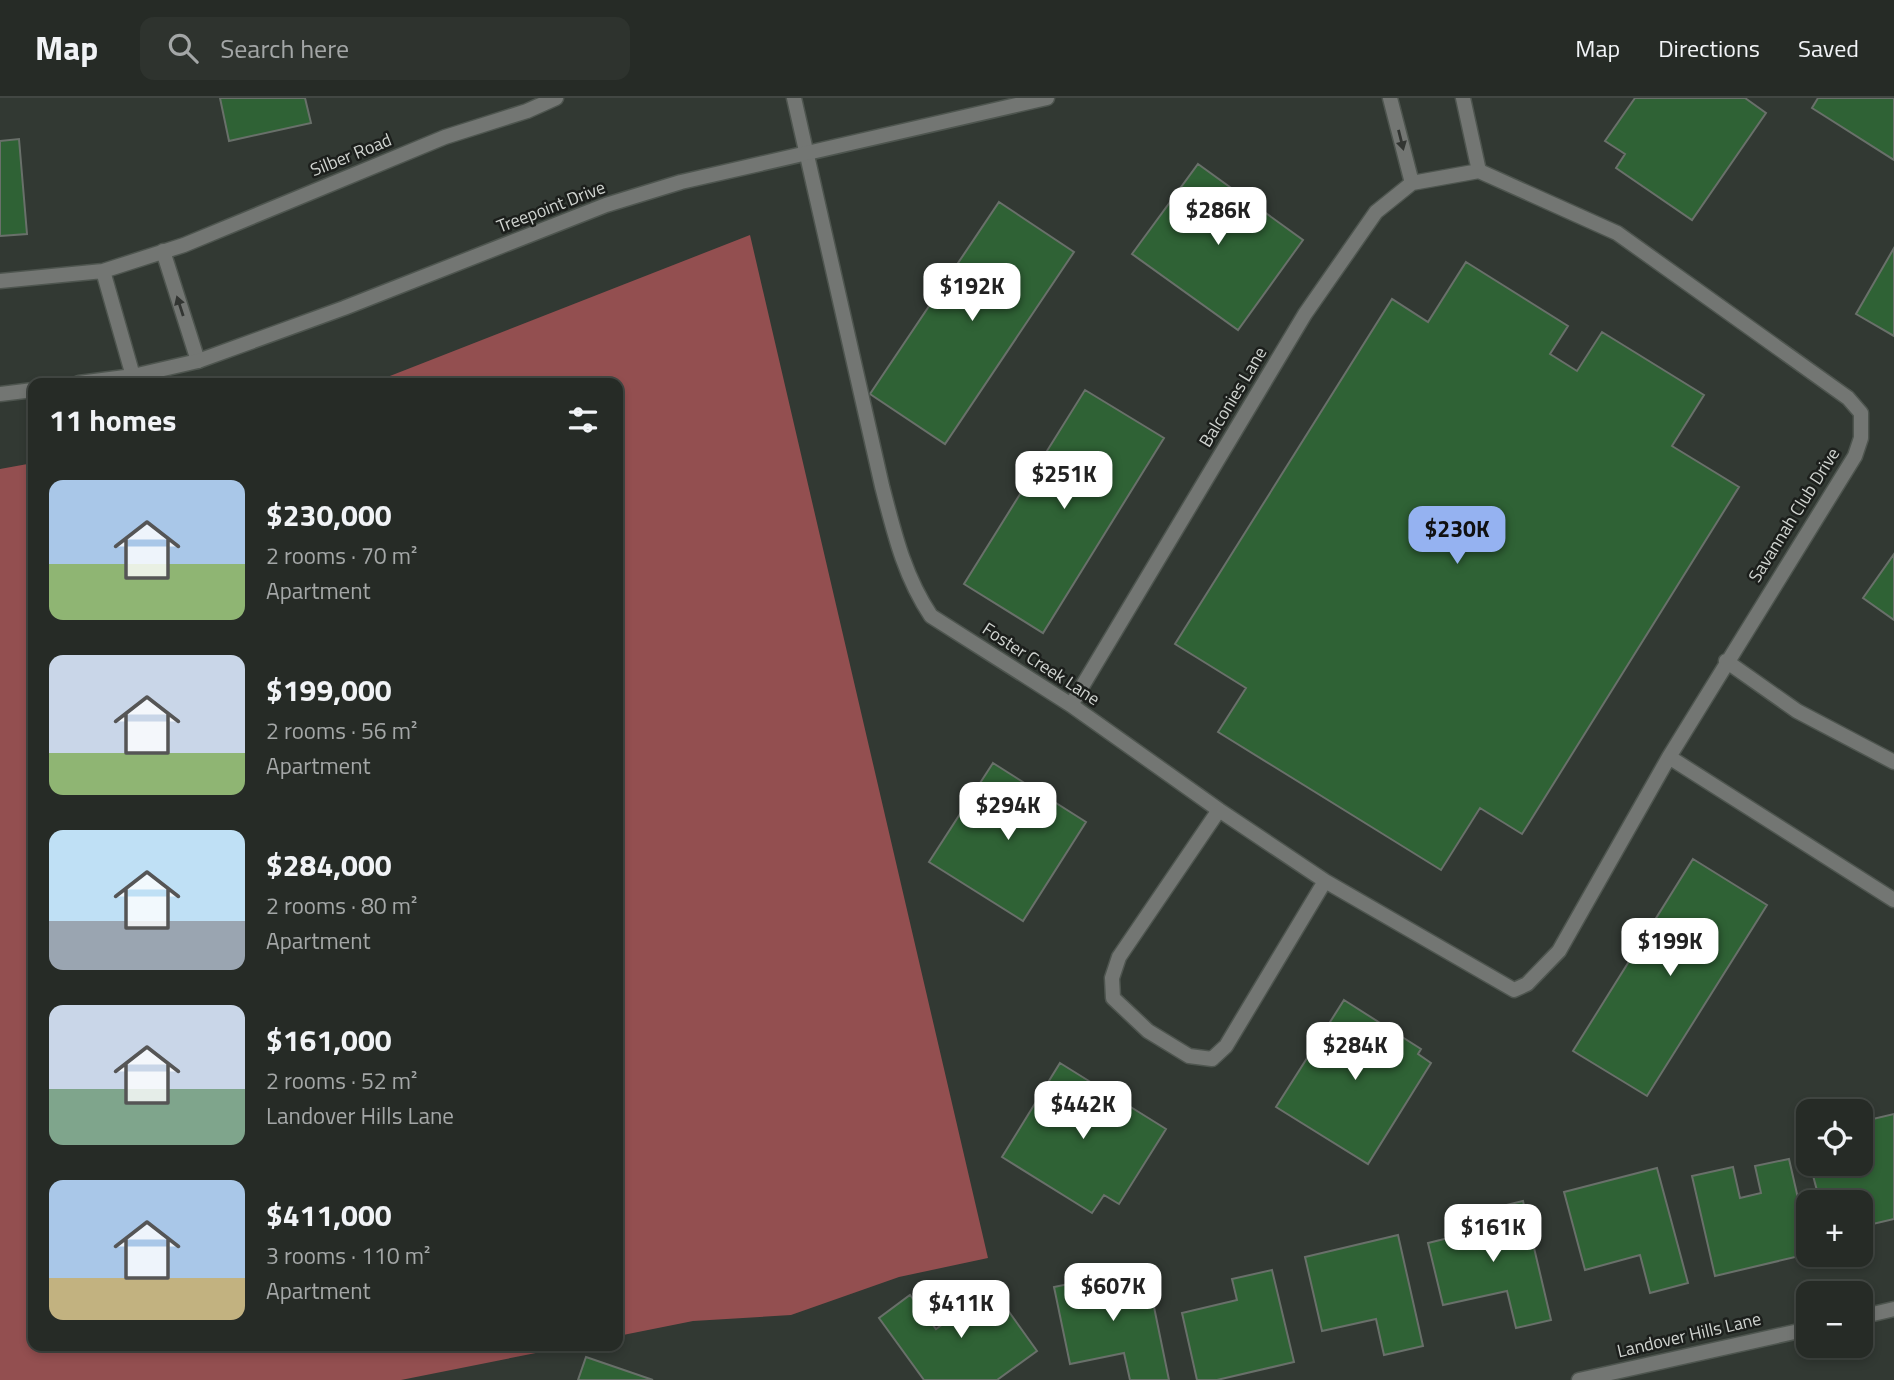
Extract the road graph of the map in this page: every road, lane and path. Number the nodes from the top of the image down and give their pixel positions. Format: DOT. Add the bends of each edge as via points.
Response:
graph roads {
  1 [pos="556,98"];
  2 [pos="794,98"];
  3 [pos="1047,98"];
  4 [pos="1390,98"];
  5 [pos="1463,98"];
  6 [pos="807,154"];
  7 [pos="1479,171"];
  8 [pos="1412,183"];
  9 [pos="163,251"];
  10 [pos="103,271"];
  11 [pos="0,281"];
  12 [pos="198,361"];
  13 [pos="133,376"];
  14 [pos="118,378"];
  15 [pos="28,391"];
  16 [pos="0,394"];
  17 [pos="1726,662"];
  18 [pos="1071,705"];
  19 [pos="1669,757"];
  20 [pos="1894,762"];
  21 [pos="1219,810"];
  22 [pos="1325,881"];
  23 [pos="1894,900"];
  24 [pos="1534,976"];
  25 [pos="1894,1309"];
  26 [pos="1873,1314"];
  27 [pos="1796,1331"];
  28 [pos="1579,1380"];
  1 -- 9 [label="street, Silber Road" via="445,137"];
  2 -- 6 [label="street, Foster Creek Lane"];
  3 -- 6 [label="street, Treepoint Drive"];
  4 -- 8 [label="street, one-way"];
  5 -- 7 [label="street"];
  6 -- 12 [label="street, Treepoint Drive" via="681,182 606,205"];
  6 -- 18 [label="street, Foster Creek Lane" via="881,486 916,595 931,617"];
  7 -- 8 [label="street, Balconies Lane"];
  7 -- 17 [label="street, Savannah Club Drive" via="1617,233 1848,398 1861,413 1855,456"];
  8 -- 18 [label="street, Balconies Lane" via="1376,212 1305,314"];
  9 -- 10 [label="street, Silber Road"];
  12 -- 9 [label="street, one-way"];
  10 -- 11 [label="street, Silber Road"];
  10 -- 13 [label="street"];
  12 -- 13 [label="street, Treepoint Drive"];
  13 -- 14 [label="street, Treepoint Drive"];
  15 -- 16 [label="street"];
  17 -- 19 [label="street, Savannah Club Drive"];
  17 -- 20 [label="street" via="1797,711"];
  18 -- 21 [label="street, Foster Creek Lane"];
  19 -- 23 [label="street"];
  19 -- 24 [label="street, Savannah Club Drive" via="1559,951"];
  21 -- 22 [label="street, Foster Creek Lane"];
  21 -- 22 [label="street" via="1119,957 1112,978 1113,998 1149,1031 1189,1056 1212,1059 1226,1045"];
  22 -- 24 [label="street, Foster Creek Lane" via="1514,990"];
  25 -- 26 [label="street"];
  27 -- 28 [label="street, Landover Hills Lane"];
}
